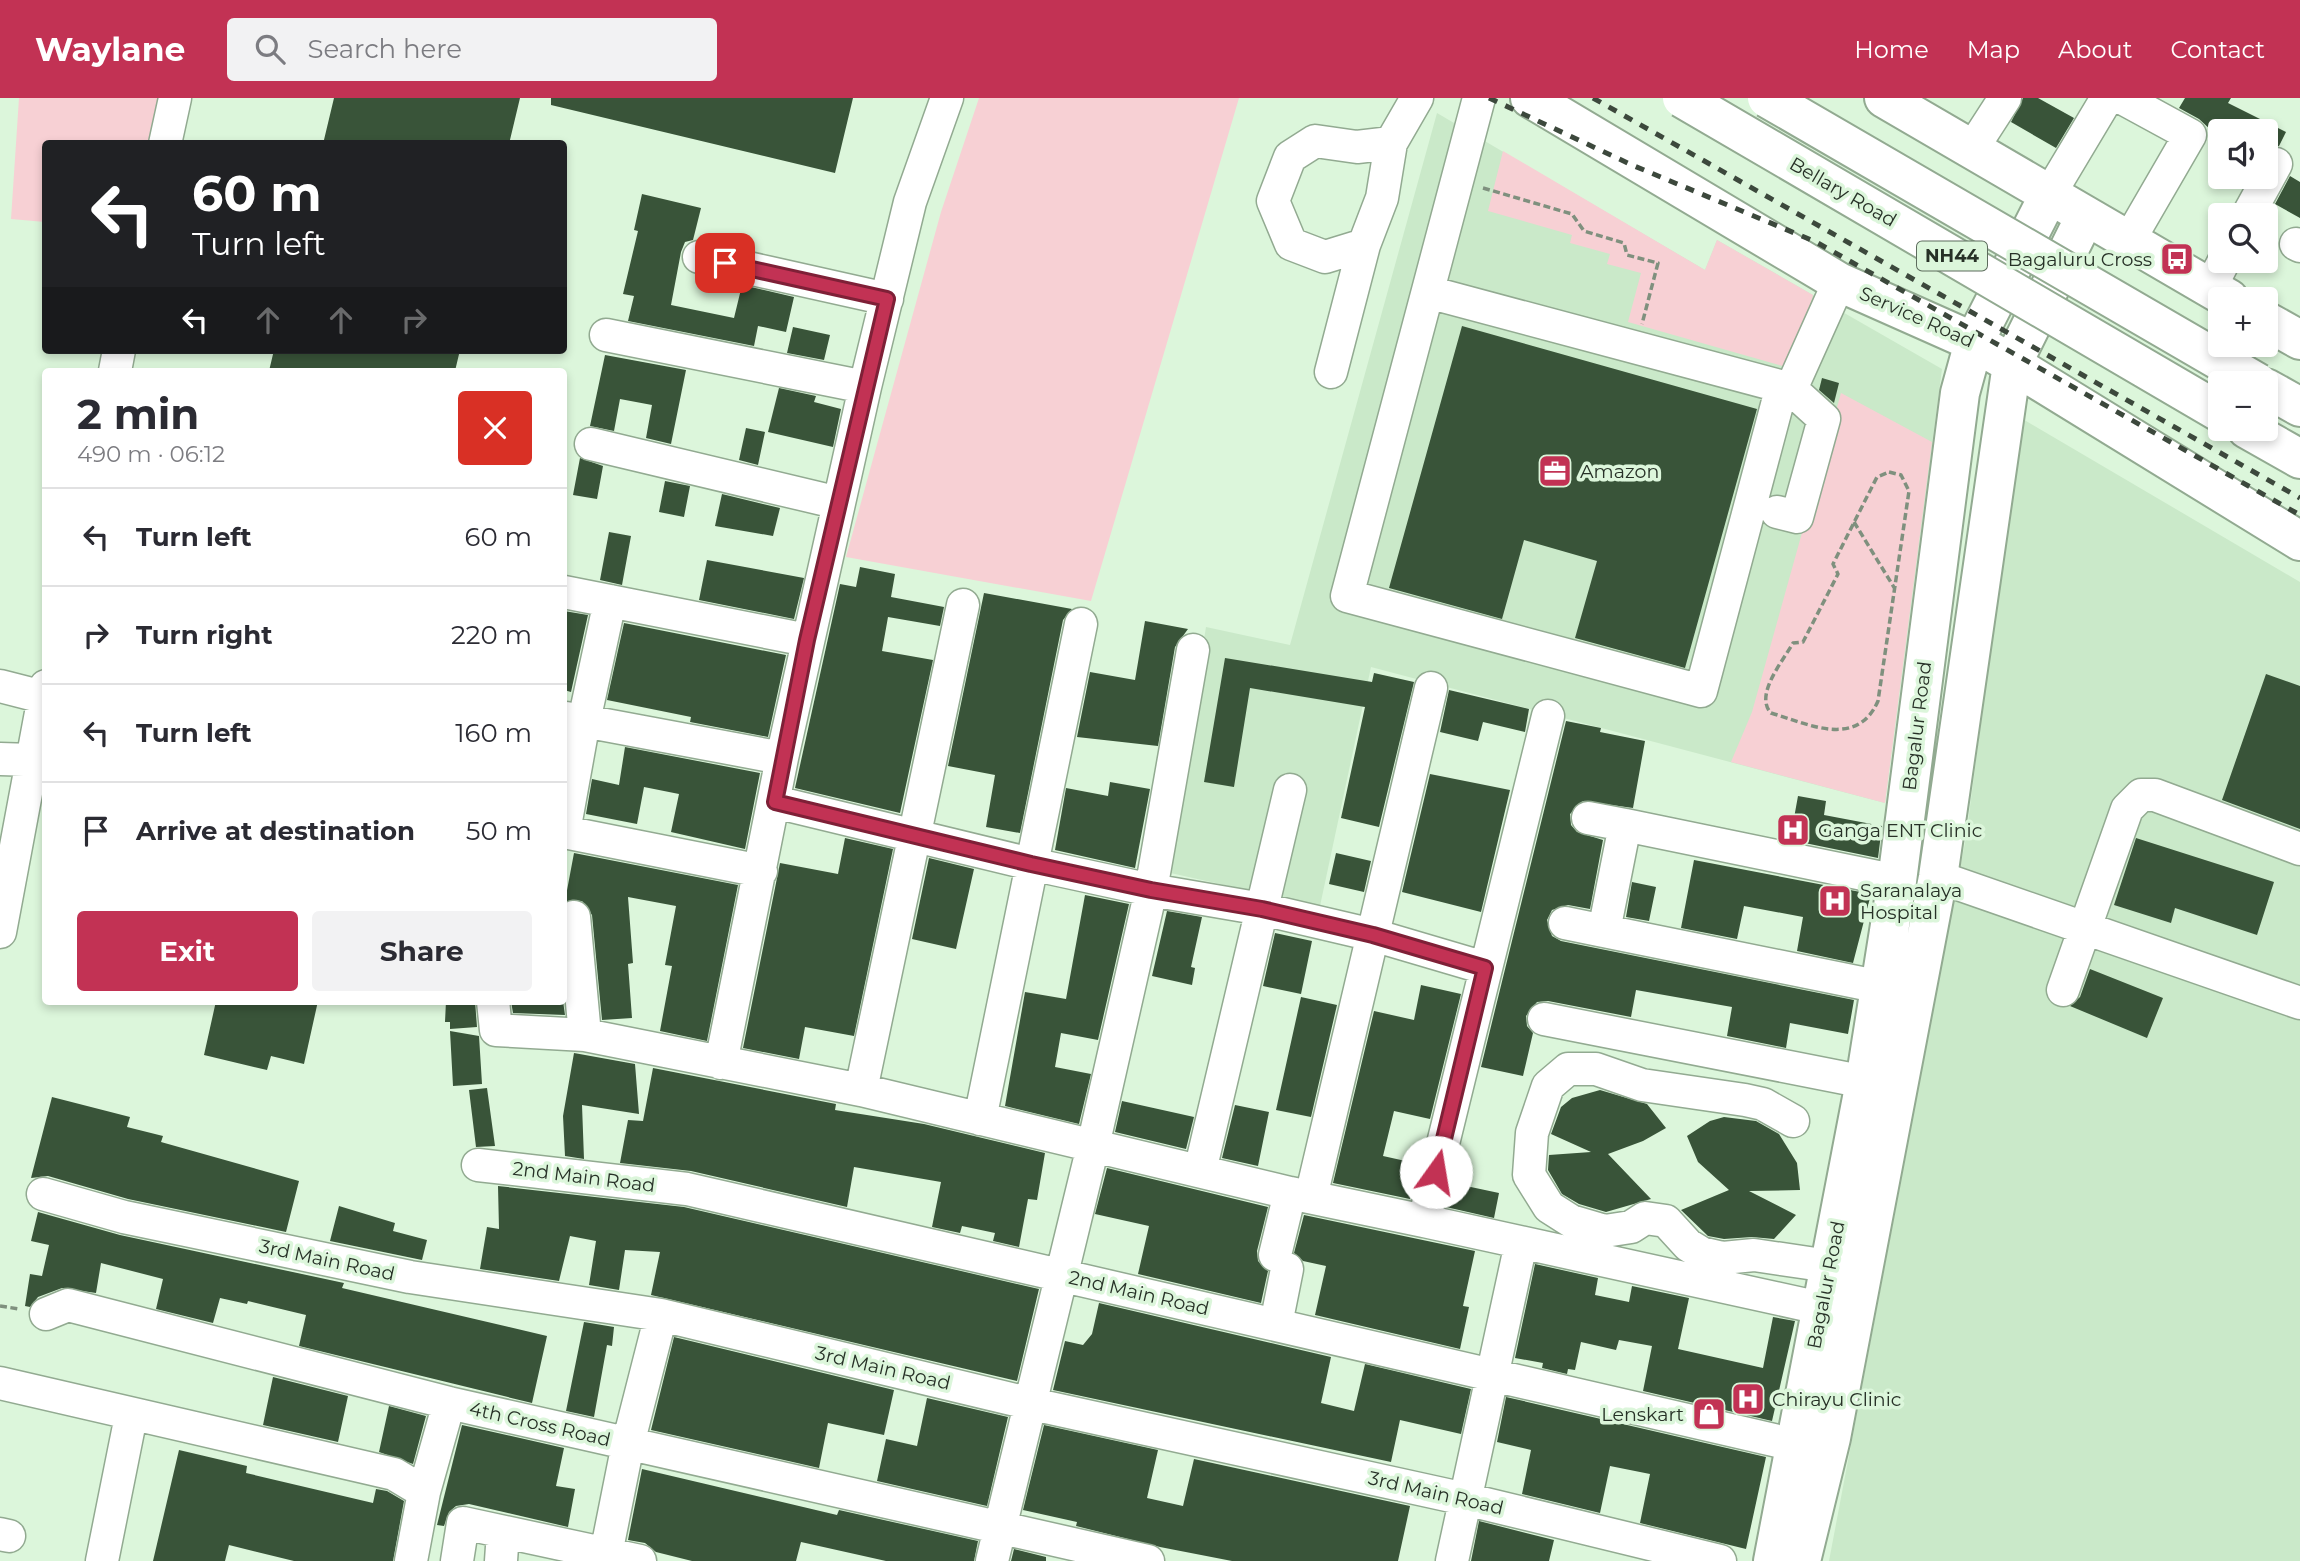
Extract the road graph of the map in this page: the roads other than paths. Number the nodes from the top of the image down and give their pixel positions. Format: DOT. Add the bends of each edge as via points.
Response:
graph roads {
  1 [pos="175,98"];
  2 [pos="947,98"];
  3 [pos="1416,98"];
  4 [pos="1479,98"];
  5 [pos="1530,98"];
  6 [pos="1682,98"];
  7 [pos="1768,98"];
  8 [pos="2005,98"];
  9 [pos="2108,98"];
  10 [pos="2122,98"];
  11 [pos="1892,100"];
  12 [pos="166,140"];
  13 [pos="1391,143"];
  14 [pos="1972,149"];
  15 [pos="2049,195"];
  16 [pos="2085,217"];
  17 [pos="2129,242"];
  18 [pos="1364,245"];
  19 [pos="699,257"];
  20 [pos="1839,282"];
  21 [pos="2221,283"];
  22 [pos="1429,288"];
  23 [pos="887,299"];
  24 [pos="2278,328"];
  25 [pos="607,335"];
  26 [pos="2300,340"];
  27 [pos="1974,342"];
  28 [pos="2012,364"];
  29 [pos="2237,371"];
  30 [pos="1331,372"];
  31 [pos="865,387"];
  32 [pos="1786,388"];
  33 [pos="2278,395"];
  34 [pos="2208,405"];
  35 [pos="2300,407"];
  36 [pos="2268,441"];
  37 [pos="1367,442"];
  38 [pos="591,444"];
  39 [pos="2300,459"];
  40 [pos="839,503"];
  41 [pos="1777,512"];
  42 [pos="2300,541"];
  43 [pos="567,593"];
  44 [pos="610,601"];
  45 [pos="963,606"];
  46 [pos="1082,624"];
  47 [pos="807,640"];
  48 [pos="1193,650"];
  49 [pos="0,686"];
  50 [pos="1431,688"];
  51 [pos="42,692"];
  52 [pos="42,703"];
  53 [pos="1548,716"];
  54 [pos="574,719"];
  55 [pos="782,758"];
  56 [pos="0,759"];
  57 [pos="32,760"];
  58 [pos="1290,790"];
  59 [pos="567,798"];
  60 [pos="775,802"];
  61 [pos="1588,817"];
  62 [pos="1625,825"];
  63 [pos="567,833"];
  64 [pos="915,836"];
  65 [pos="2300,849"];
  66 [pos="1031,864"];
  67 [pos="761,871"];
  68 [pos="1938,877"];
  69 [pos="1897,881"];
  70 [pos="1151,890"];
  71 [pos="1262,909"];
  72 [pos="575,917"];
  73 [pos="1565,923"];
  74 [pos="2085,928"];
  75 [pos="1604,931"];
  76 [pos="0,932"];
  77 [pos="1373,935"];
  78 [pos="1485,968"];
  79 [pos="1881,987"];
  80 [pos="2063,990"];
  81 [pos="2300,1003"];
  82 [pos="493,1005"];
  83 [pos="1544,1019"];
  84 [pos="585,1035"];
  85 [pos="721,1063"];
  86 [pos="1865,1082"];
  87 [pos="861,1090"];
  88 [pos="980,1119"];
  89 [pos="1793,1121"];
  90 [pos="1093,1146"];
  91 [pos="478,1165"];
  92 [pos="1200,1171"];
  93 [pos="43,1194"];
  94 [pos="1300,1195"];
  95 [pos="1424,1221"];
  96 [pos="1521,1243"];
  97 [pos="1829,1266"];
  98 [pos="1062,1275"];
  99 [pos="1838,1312"];
  100 [pos="46,1314"];
  101 [pos="661,1315"];
  102 [pos="1276,1325"];
  103 [pos="1493,1373"];
  104 [pos="0,1383"];
  105 [pos="449,1403"];
  106 [pos="1032,1404"];
  107 [pos="131,1416"];
  108 [pos="628,1444"];
  109 [pos="1795,1445"];
  110 [pos="424,1492"];
  111 [pos="1465,1499"];
  112 [pos="1001,1527"];
  113 [pos="502,1546"];
  114 [pos="607,1554"];
  115 [pos="102,1561"];
  116 [pos="411,1561"];
  117 [pos="457,1561"];
  118 [pos="640,1561"];
  119 [pos="992,1561"];
  120 [pos="1148,1561"];
  121 [pos="1451,1561"];
  122 [pos="1720,1561"];
  123 [pos="1773,1561"];
  124 [pos="1801,1561"];
  1 -- 12 [label="street"];
  2 -- 23 [label="street" via="910,202"];
  3 -- 13 [label="street"];
  4 -- 22 [label="street"];
  5 -- 20 [label="main road, Service Road"];
  6 -- 34 [label="main road, Bellary Road / NH44, bridge"];
  7 -- 29 [label="main road, NH44, bridge"];
  8 -- 14 [label="street"];
  9 -- 15 [label="street"];
  10 -- 17 [label="street" via="2190,135"];
  11 -- 14 [label="main road"];
  13 -- 18 [label="street" via="1382,198"];
  13 -- 18 [label="street" via="1357,147 1315,141 1290,157 1273,201 1290,244 1325,257"];
  14 -- 15 [label="main road"];
  15 -- 16 [label="main road"];
  15 -- 27 [label="main road, Bagalur Road"];
  16 -- 17 [label="main road"];
  16 -- 28 [label="main road, Bagalur Road"];
  17 -- 21 [label="main road"];
  18 -- 30 [label="street"];
  19 -- 23 [label="street"];
  20 -- 27 [label="main road, Service Road"];
  20 -- 32 [label="street"];
  22 -- 32 [label="street"];
  22 -- 32 [label="street" via="1348,596 1701,691"];
  22 -- 37 [label="street" via="1409,290"];
  23 -- 31 [label="street"];
  24 -- 26 [label="main road"];
  25 -- 31 [label="street"];
  27 -- 28 [label="main road, Service Road"];
  27 -- 69 [label="main road, Bagalur Road" via="1960,393"];
  28 -- 42 [label="main road, Service Road"];
  28 -- 68 [label="main road, Bagalur Road"];
  31 -- 40 [label="street"];
  32 -- 41 [label="street" via="1824,419 1797,517"];
  33 -- 35 [label="main road"];
  36 -- 39 [label="main road"];
  38 -- 40 [label="street"];
  40 -- 47 [label="street"];
  43 -- 44 [label="street"];
  44 -- 47 [label="street"];
  44 -- 54 [label="street"];
  45 -- 64 [label="street"];
  46 -- 66 [label="street"];
  47 -- 55 [label="street"];
  48 -- 70 [label="street"];
  49 -- 51 [label="street"];
  50 -- 77 [label="street"];
  52 -- 57 [label="street"];
  53 -- 78 [label="street"];
  54 -- 55 [label="street"];
  54 -- 59 [label="street"];
  55 -- 60 [label="street"];
  56 -- 57 [label="street"];
  57 -- 76 [label="street"];
  58 -- 71 [label="street"];
  60 -- 64 [label="street"];
  60 -- 67 [label="street"];
  61 -- 62 [label="street"];
  62 -- 69 [label="street"];
  62 -- 75 [label="street"];
  63 -- 67 [label="street"];
  64 -- 66 [label="street"];
  64 -- 87 [label="street"];
  65 -- 74 [label="street" via="2155,795 2141,796 2127,809"];
  66 -- 70 [label="street"];
  66 -- 88 [label="street"];
  67 -- 85 [label="street"];
  68 -- 74 [label="street"];
  68 -- 99 [label="main road, Bagalur Road"];
  69 -- 79 [label="main road, Bagalur Road"];
  70 -- 71 [label="street"];
  70 -- 90 [label="street"];
  71 -- 77 [label="street"];
  71 -- 92 [label="street"];
  72 -- 84 [label="street"];
  73 -- 75 [label="street"];
  74 -- 80 [label="street"];
  74 -- 81 [label="street"];
  75 -- 79 [label="street"];
  77 -- 78 [label="street"];
  77 -- 94 [label="street"];
  78 -- 95 [label="street"];
  79 -- 86 [label="main road, Bagalur Road"];
  82 -- 84 [label="street" via="496,1030"];
  83 -- 86 [label="street"];
  84 -- 85 [label="street"];
  85 -- 87 [label="street"];
  86 -- 97 [label="main road, Bagalur Road"];
  87 -- 88 [label="street"];
  88 -- 90 [label="street"];
  89 -- 97 [label="street" via="1763,1104 1642,1086 1596,1069 1569,1069 1548,1086 1532,1133 1529,1175 1549,1207 1571,1221 1605,1231 1631,1227 1645,1218 1666,1222 1701,1253"];
  90 -- 92 [label="street"];
  90 -- 98 [label="street"];
  91 -- 98 [label="street, 2nd Main Road" via="687,1189"];
  92 -- 94 [label="street"];
  93 -- 101 [label="street, 3rd Main Road" via="124,1217 410,1277"];
  94 -- 95 [label="street"];
  94 -- 102 [label="street" via="1281,1262"];
  95 -- 96 [label="street"];
  96 -- 99 [label="street"];
  96 -- 103 [label="street"];
  97 -- 99 [label="main road, Bagalur Road"];
  98 -- 102 [label="street, 2nd Main Road"];
  98 -- 106 [label="street"];
  99 -- 109 [label="main road, Bagalur Road"];
  99 -- 124 [label="main road, Bagalur Road" via="1831,1438"];
  100 -- 105 [label="street" via="68,1305"];
  101 -- 106 [label="street, 3rd Main Road"];
  101 -- 108 [label="street"];
  102 -- 103 [label="street, 2nd Main Road"];
  103 -- 109 [label="street, 2nd Main Road"];
  103 -- 111 [label="street"];
  104 -- 107 [label="street"];
  105 -- 108 [label="street, 4th Cross Road"];
  105 -- 110 [label="street, 4th Cross Road"];
  106 -- 111 [label="street, 3rd Main Road"];
  106 -- 112 [label="street"];
  107 -- 110 [label="street" via="394,1474"];
  107 -- 115 [label="street"];
  108 -- 112 [label="street, 4th Cross Road"];
  108 -- 114 [label="street"];
  109 -- 123 [label="main road, Bagalur Road"];
  110 -- 116 [label="street, 4th Cross Road"];
  111 -- 121 [label="street"];
  111 -- 122 [label="street, 3rd Main Road"];
  112 -- 119 [label="street"];
  112 -- 120 [label="street, 4th Cross Road"];
  113 -- 114 [label="street"];
  113 -- 117 [label="street" via="463,1523"];
  114 -- 118 [label="street"];
}
